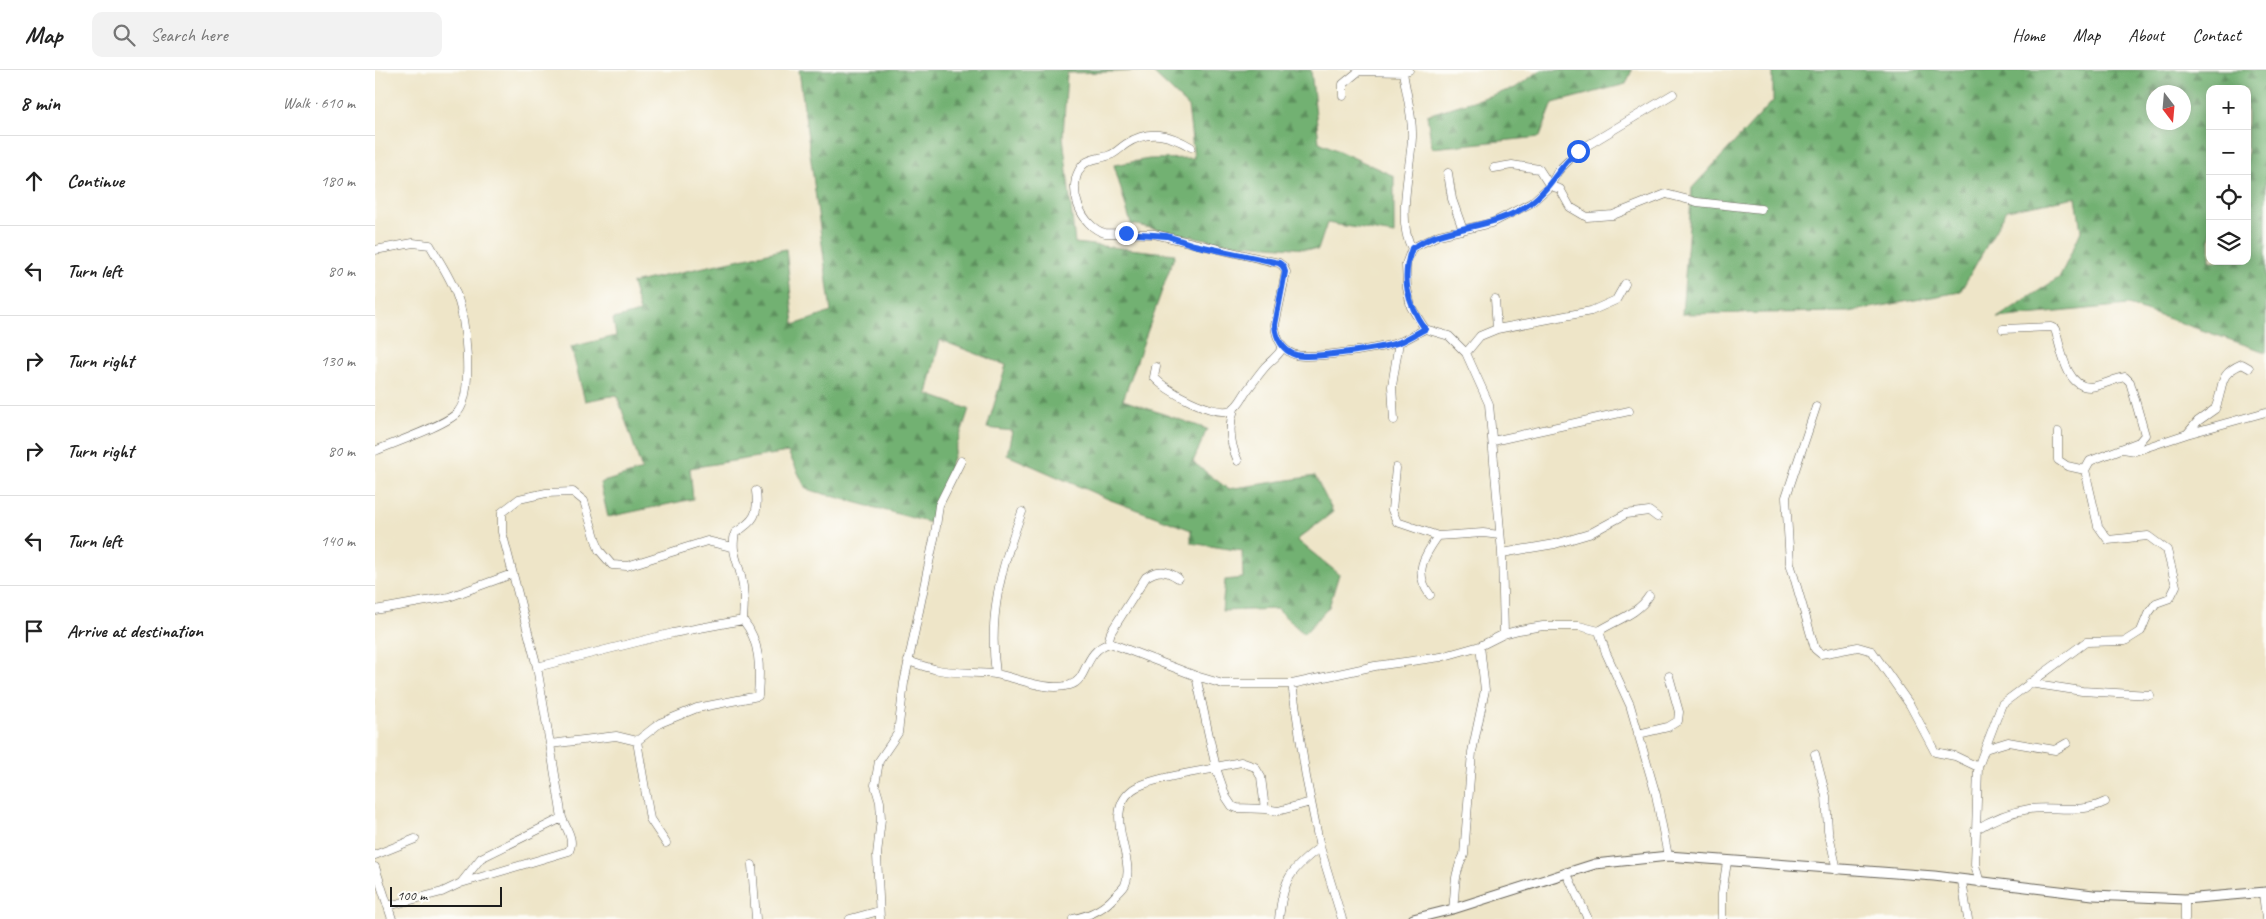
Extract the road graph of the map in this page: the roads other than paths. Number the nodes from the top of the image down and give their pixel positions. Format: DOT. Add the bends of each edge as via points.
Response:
graph roads {
  1 [pos="1359,70"];
  2 [pos="1406,71"];
  3 [pos="1673,94"];
  4 [pos="1343,96"];
  5 [pos="1191,147"];
  6 [pos="1494,168"];
  7 [pos="1448,173"];
  8 [pos="1550,186"];
  9 [pos="1761,210"];
  10 [pos="1463,230"];
  11 [pos="1412,248"];
  12 [pos="375,250"];
  13 [pos="1625,284"];
  14 [pos="1495,299"];
  15 [pos="1497,328"];
  16 [pos="1425,329"];
  17 [pos="2003,329"];
  18 [pos="1399,342"];
  19 [pos="1283,347"];
  20 [pos="1466,353"];
  21 [pos="1156,367"];
  22 [pos="2249,368"];
  23 [pos="1816,407"];
  24 [pos="1234,409"];
  25 [pos="1629,411"];
  26 [pos="2266,412"];
  27 [pos="1394,420"];
  28 [pos="2058,432"];
  29 [pos="2187,434"];
  30 [pos="1493,441"];
  31 [pos="2121,449"];
  32 [pos="375,451"];
  33 [pos="961,461"];
  34 [pos="1238,461"];
  35 [pos="1396,468"];
  36 [pos="2085,470"];
  37 [pos="756,492"];
  38 [pos="1022,512"];
  39 [pos="1657,517"];
  40 [pos="1500,535"];
  41 [pos="1438,536"];
  42 [pos="732,548"];
  43 [pos="1502,553"];
  44 [pos="512,574"];
  45 [pos="1178,578"];
  46 [pos="1430,595"];
  47 [pos="1649,596"];
  48 [pos="375,610"];
  49 [pos="743,620"];
  50 [pos="1599,631"];
  51 [pos="1504,634"];
  52 [pos="1110,643"];
  53 [pos="1481,646"];
  54 [pos="908,661"];
  55 [pos="537,667"];
  56 [pos="996,674"];
  57 [pos="1196,676"];
  58 [pos="1669,676"];
  59 [pos="2029,683"];
  60 [pos="1292,684"];
  61 [pos="2150,695"];
  62 [pos="1639,734"];
  63 [pos="637,741"];
  64 [pos="2067,742"];
  65 [pos="550,744"];
  66 [pos="1985,750"];
  67 [pos="1815,754"];
  68 [pos="1216,767"];
  69 [pos="1978,767"];
  70 [pos="1311,802"];
  71 [pos="2105,802"];
  72 [pos="1265,808"];
  73 [pos="562,818"];
  74 [pos="1975,830"];
  75 [pos="415,839"];
  76 [pos="666,843"];
  77 [pos="1320,847"];
  78 [pos="375,855"];
  79 [pos="1668,856"];
  80 [pos="1727,862"];
  81 [pos="752,865"];
  82 [pos="375,867"];
  83 [pos="1837,870"];
  84 [pos="1566,872"];
  85 [pos="1962,881"];
  86 [pos="461,883"];
  87 [pos="1980,883"];
  88 [pos="2264,892"];
  89 [pos="2185,899"];
  90 [pos="388,906"];
  91 [pos="1453,909"];
  92 [pos="879,915"];
  93 [pos="1439,916"];
  94 [pos="392,919"];
  95 [pos="756,919"];
  96 [pos="850,919"];
  97 [pos="1073,919"];
  98 [pos="1279,919"];
  99 [pos="1342,919"];
  100 [pos="1413,919"];
  101 [pos="1588,919"];
  102 [pos="1722,919"];
  103 [pos="1968,919"];
  104 [pos="2185,919"];
  105 [pos="2266,919"];
  1 -- 2 [label="street"];
  1 -- 4 [label="street" via="1343,84"];
  2 -- 11 [label="street" via="1412,128 1405,215 1407,241"];
  3 -- 8 [label="street" via="1578,151 1558,171"];
  5 -- 19 [label="street" via="1166,135 1150,135 1136,139 1112,155 1087,162 1080,167 1075,191 1081,214 1089,224 1105,233 1154,234 1279,263 1285,272 1275,325"];
  6 -- 8 [label="street" via="1512,165 1539,169"];
  7 -- 10 [label="street"];
  8 -- 9 [label="street" via="1560,189 1570,207 1587,217 1613,215 1666,194 1697,202"];
  8 -- 10 [label="street" via="1531,203 1492,223"];
  10 -- 11 [label="street" via="1439,235"];
  11 -- 16 [label="street" via="1406,264 1407,288 1411,307"];
  12 -- 32 [label="street" via="413,243 430,245 457,293 461,308 467,387 458,412 445,421"];
  13 -- 15 [label="street" via="1616,300 1591,311"];
  14 -- 15 [label="street"];
  15 -- 20 [label="street" via="1480,336"];
  16 -- 18 [label="street"];
  16 -- 20 [label="street" via="1449,336"];
  17 -- 31 [label="street" via="2051,327 2055,330 2069,374 2079,383 2090,386 2125,377 2130,382 2145,435 2139,442"];
  18 -- 19 [label="street" via="1318,355 1296,355"];
  18 -- 27 [label="street" via="1392,386"];
  19 -- 24 [label="street"];
  20 -- 30 [label="street" via="1489,404"];
  21 -- 24 [label="street" via="1154,377 1183,397 1213,409 1226,412"];
  22 -- 29 [label="street" via="2242,364 2229,369 2221,382 2215,409"];
  23 -- 69 [label="street" via="1786,497 1790,563 1815,649 1821,654 1858,647 1872,651 1910,705 1935,752 1955,756"];
  24 -- 34 [label="street" via="1230,434"];
  25 -- 30 [label="street"];
  26 -- 29 [label="street"];
  28 -- 36 [label="street" via="2058,460 2067,466"];
  29 -- 31 [label="street" via="2135,451"];
  30 -- 40 [label="street"];
  31 -- 36 [label="street" via="2090,461"];
  33 -- 54 [label="street" via="939,505"];
  35 -- 41 [label="street" via="1392,510 1397,522"];
  36 -- 59 [label="street" via="2098,526 2108,540 2148,536 2167,550 2175,586 2170,598 2156,603 2141,631 2125,641 2086,642"];
  37 -- 42 [label="street" via="758,508 750,523 735,533"];
  38 -- 56 [label="street" via="1002,568 996,598 993,646"];
  39 -- 43 [label="street" via="1649,512 1626,514 1589,534 1555,544"];
  40 -- 41 [label="street"];
  40 -- 43 [label="street"];
  41 -- 46 [label="street" via="1423,556 1421,573 1424,587"];
  42 -- 44 [label="street" via="707,540 627,566 612,565 599,550 584,501 573,492 546,493 519,499 502,512 501,532"];
  42 -- 49 [label="street" via="745,599"];
  43 -- 51 [label="street"];
  44 -- 48 [label="street" via="449,597"];
  44 -- 55 [label="street"];
  45 -- 52 [label="street" via="1163,570 1146,577 1111,632"];
  47 -- 50 [label="street" via="1643,605"];
  49 -- 55 [label="street" via="673,633"];
  49 -- 63 [label="street" via="757,648 758,696 697,708 660,723"];
  50 -- 51 [label="street" via="1579,626 1543,626"];
  50 -- 62 [label="street"];
  51 -- 53 [label="street"];
  52 -- 56 [label="street" via="1100,646 1092,654 1078,682 1071,685 1051,687"];
  52 -- 57 [label="street"];
  53 -- 60 [label="street" via="1441,657 1375,666"];
  53 -- 91 [label="street" via="1485,690 1471,752 1464,855 1454,880"];
  54 -- 56 [label="street" via="935,670"];
  54 -- 92 [label="street" via="898,733 879,760 875,785 881,819 877,855"];
  55 -- 65 [label="street"];
  57 -- 60 [label="street" via="1223,684"];
  57 -- 68 [label="street"];
  58 -- 62 [label="street" via="1679,712 1678,721 1668,727"];
  59 -- 61 [label="street" via="2082,691"];
  59 -- 66 [label="street" via="2001,704"];
  60 -- 70 [label="street"];
  62 -- 79 [label="street"];
  63 -- 65 [label="street" via="616,736"];
  63 -- 76 [label="street" via="649,819"];
  64 -- 66 [label="street" via="2055,750 2008,742"];
  65 -- 73 [label="street"];
  66 -- 69 [label="street"];
  67 -- 83 [label="street" via="1826,796"];
  68 -- 72 [label="street" via="1232,806"];
  68 -- 72 [label="street" via="1241,762 1255,767 1261,777"];
  68 -- 97 [label="street" via="1141,785 1127,795 1119,822 1126,866 1125,885 1107,905"];
  69 -- 74 [label="street"];
  70 -- 72 [label="street" via="1278,811"];
  70 -- 77 [label="street"];
  71 -- 74 [label="street" via="2092,809 2028,810 1993,819"];
  73 -- 86 [label="street" via="481,858"];
  73 -- 86 [label="street" via="572,846 569,851"];
  74 -- 87 [label="street" via="1975,865"];
  75 -- 78 [label="street"];
  77 -- 98 [label="street" via="1299,863 1286,880"];
  77 -- 99 [label="street"];
  79 -- 80 [label="street"];
  79 -- 84 [label="street" via="1595,864"];
  80 -- 83 [label="street"];
  80 -- 102 [label="street"];
  81 -- 95 [label="street"];
  82 -- 90 [label="street"];
  83 -- 85 [label="street" via="1934,876"];
  84 -- 91 [label="street"];
  84 -- 101 [label="street"];
  85 -- 87 [label="street"];
  85 -- 103 [label="street"];
  86 -- 90 [label="street" via="442,892"];
  87 -- 89 [label="street" via="2093,895"];
  88 -- 89 [label="street"];
  88 -- 105 [label="street"];
  89 -- 104 [label="street"];
  90 -- 94 [label="street"];
  91 -- 93 [label="street"];
  92 -- 96 [label="street"];
  93 -- 100 [label="street"];
}
